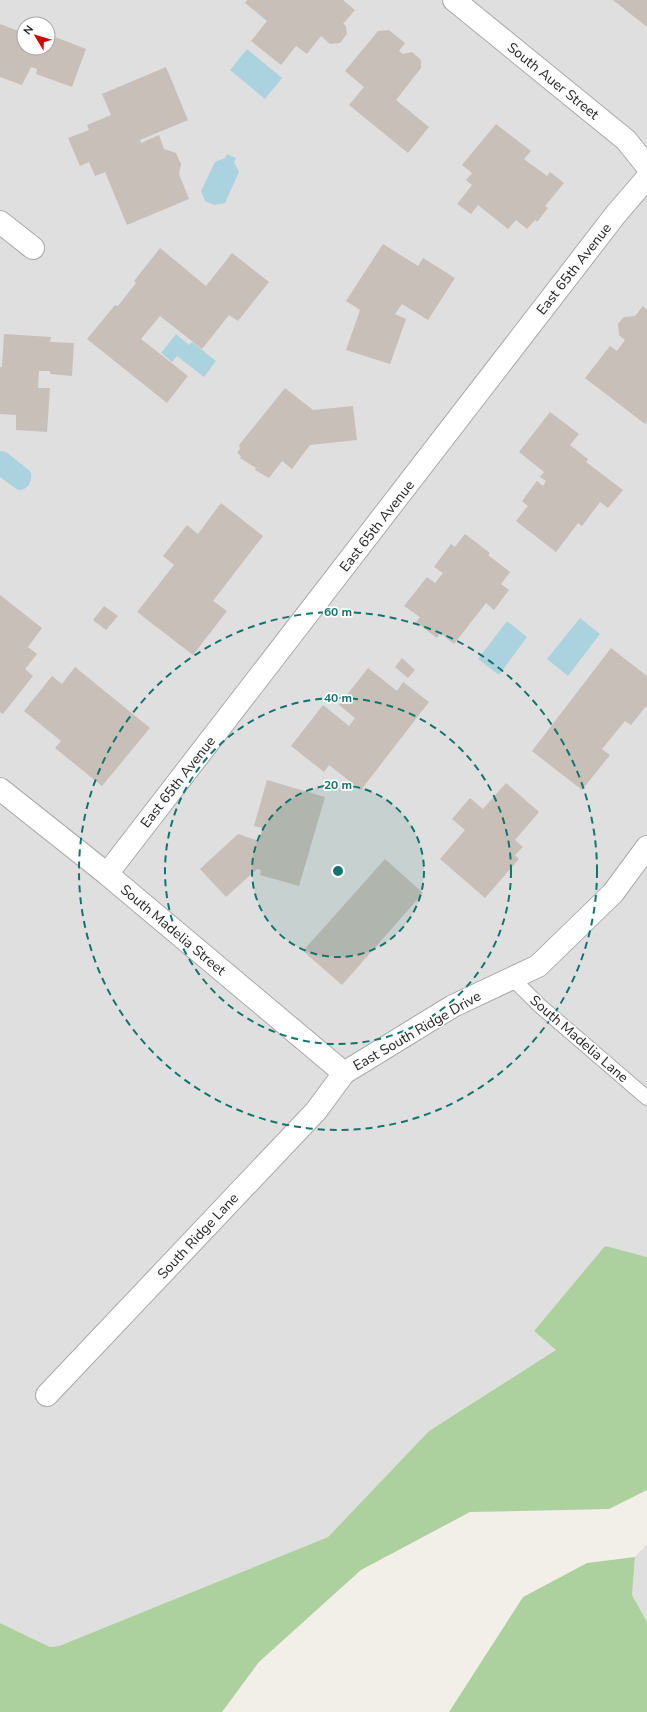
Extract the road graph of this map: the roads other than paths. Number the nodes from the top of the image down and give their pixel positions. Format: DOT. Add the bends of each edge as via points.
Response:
graph roads {
  1 [pos="454,0"];
  2 [pos="647,166"];
  3 [pos="647,178"];
  4 [pos="0,222"];
  5 [pos="33,248"];
  6 [pos="0,789"];
  7 [pos="647,847"];
  8 [pos="106,874"];
  9 [pos="512,978"];
  10 [pos="344,1073"];
  11 [pos="647,1098"];
  12 [pos="47,1395"];
  1 -- 2 [label="street, South Auer Street" via="626,140"];
  3 -- 8 [label="street, East 65th Avenue" via="616,214"];
  4 -- 5 [label="street"];
  6 -- 8 [label="street, South Madelia Street"];
  7 -- 9 [label="street, East South Ridge Drive" via="613,893 538,966"];
  8 -- 10 [label="street, South Madelia Street"];
  9 -- 10 [label="street, East South Ridge Drive" via="454,1006"];
  9 -- 11 [label="lane, South Madelia Lane"];
  10 -- 12 [label="street, South Ridge Lane" via="316,1111"];
}
